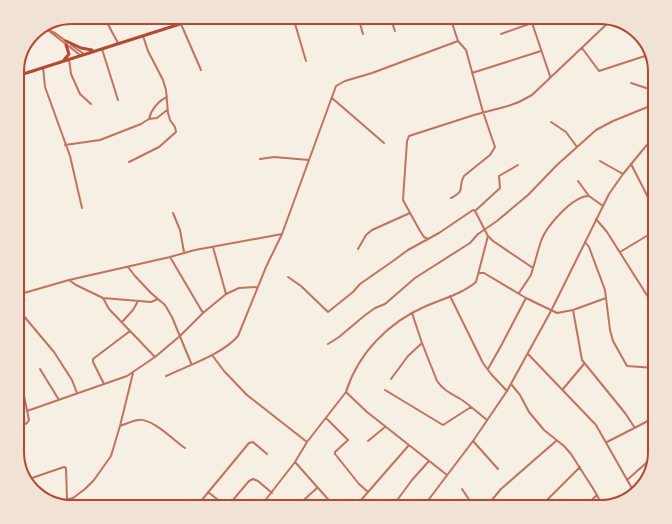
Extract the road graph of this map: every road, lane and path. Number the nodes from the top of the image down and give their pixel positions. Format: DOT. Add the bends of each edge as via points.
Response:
graph roads {
  1 [pos="108,24"];
  2 [pos="181,24"];
  3 [pos="295,24"];
  4 [pos="360,24"];
  5 [pos="392,24"];
  6 [pos="452,24"];
  7 [pos="529,24"];
  8 [pos="532,24"];
  9 [pos="607,24"];
  10 [pos="48,30"];
  11 [pos="395,31"];
  12 [pos="363,34"];
  13 [pos="501,34"];
  14 [pos="143,36"];
  15 [pos="458,41"];
  16 [pos="66,43"];
  17 [pos="118,43"];
  18 [pos="582,48"];
  19 [pos="102,49"];
  20 [pos="96,50"];
  21 [pos="541,51"];
  22 [pos="84,54"];
  23 [pos="80,56"];
  24 [pos="645,57"];
  25 [pos="69,59"];
  26 [pos="306,61"];
  27 [pos="61,62"];
  28 [pos="42,68"];
  29 [pos="201,70"];
  30 [pos="472,73"];
  31 [pos="24,74"];
  32 [pos="550,76"];
  33 [pos="631,83"];
  34 [pos="648,89"];
  35 [pos="166,97"];
  36 [pos="332,98"];
  37 [pos="118,100"];
  38 [pos="91,104"];
  39 [pos="648,107"];
  40 [pos="167,110"];
  41 [pos="483,112"];
  42 [pos="149,119"];
  43 [pos="551,122"];
  44 [pos="384,143"];
  45 [pos="648,143"];
  46 [pos="66,145"];
  47 [pos="577,147"];
  48 [pos="260,159"];
  49 [pos="309,160"];
  50 [pos="600,161"];
  51 [pos="129,162"];
  52 [pos="631,164"];
  53 [pos="518,165"];
  54 [pos="623,174"];
  55 [pos="578,181"];
  56 [pos="589,196"];
  57 [pos="648,197"];
  58 [pos="451,198"];
  59 [pos="603,206"];
  60 [pos="82,208"];
  61 [pos="475,211"];
  62 [pos="173,213"];
  63 [pos="410,213"];
  64 [pos="596,219"];
  65 [pos="484,230"];
  66 [pos="282,234"];
  67 [pos="648,235"];
  68 [pos="488,236"];
  69 [pos="428,239"];
  70 [pos="585,242"];
  71 [pos="213,246"];
  72 [pos="358,249"];
  73 [pos="620,252"];
  74 [pos="184,253"];
  75 [pos="170,257"];
  76 [pos="481,266"];
  77 [pos="128,267"];
  78 [pos="534,268"];
  79 [pos="484,273"];
  80 [pos="479,274"];
  81 [pos="288,276"];
  82 [pos="69,280"];
  83 [pos="258,287"];
  84 [pos="24,293"];
  85 [pos="519,293"];
  86 [pos="226,294"];
  87 [pos="450,296"];
  88 [pos="648,297"];
  89 [pos="103,298"];
  90 [pos="526,298"];
  91 [pos="606,298"];
  92 [pos="158,299"];
  93 [pos="138,301"];
  94 [pos="573,310"];
  95 [pos="551,311"];
  96 [pos="203,313"];
  97 [pos="412,313"];
  98 [pos="24,316"];
  99 [pos="122,322"];
  100 [pos="130,331"];
  101 [pos="180,336"];
  102 [pos="422,343"];
  103 [pos="328,344"];
  104 [pos="528,354"];
  105 [pos="212,355"];
  106 [pos="155,357"];
  107 [pos="192,364"];
  108 [pos="584,364"];
  109 [pos="648,368"];
  110 [pos="40,369"];
  111 [pos="487,369"];
  112 [pos="133,373"];
  113 [pos="166,376"];
  114 [pos="390,379"];
  115 [pos="104,384"];
  116 [pos="511,384"];
  117 [pos="385,390"];
  118 [pos="563,390"];
  119 [pos="507,391"];
  120 [pos="346,392"];
  121 [pos="78,394"];
  122 [pos="24,396"];
  123 [pos="59,400"];
  124 [pos="471,407"];
  125 [pos="27,411"];
  126 [pos="326,418"];
  127 [pos="488,420"];
  128 [pos="648,420"];
  129 [pos="24,424"];
  130 [pos="120,426"];
  131 [pos="385,427"];
  132 [pos="635,428"];
  133 [pos="473,441"];
  134 [pos="556,441"];
  135 [pos="307,442"];
  136 [pos="368,442"];
  137 [pos="607,442"];
  138 [pos="409,445"];
  139 [pos="185,448"];
  140 [pos="267,454"];
  141 [pos="429,461"];
  142 [pos="295,462"];
  143 [pos="647,462"];
  144 [pos="580,467"];
  145 [pos="498,469"];
  146 [pos="447,475"];
  147 [pos="32,478"];
  148 [pos="627,480"];
  149 [pos="317,488"];
  150 [pos="632,488"];
  151 [pos="462,489"];
  152 [pos="208,492"];
  153 [pos="368,492"];
  154 [pos="272,493"];
  155 [pos="597,495"];
  156 [pos="73,498"];
  157 [pos="67,499"];
  158 [pos="202,500"];
  159 [pos="218,500"];
  160 [pos="233,500"];
  161 [pos="266,500"];
  162 [pos="304,500"];
  163 [pos="328,500"];
  164 [pos="361,500"];
  165 [pos="397,500"];
  166 [pos="428,500"];
  167 [pos="469,500"];
  168 [pos="491,500"];
  169 [pos="547,500"];
  170 [pos="592,500"];
  171 [pos="600,500"];
  1 -- 17 [label="street"];
  2 -- 14 [label="highway"];
  2 -- 29 [label="street"];
  3 -- 26 [label="street"];
  4 -- 12 [label="street"];
  5 -- 11 [label="street"];
  6 -- 15 [label="street"];
  7 -- 13 [label="street"];
  8 -- 21 [label="street"];
  9 -- 18 [label="street"];
  10 -- 16 [label="street"];
  14 -- 17 [label="highway"];
  14 -- 35 [label="street" via="163,80"];
  15 -- 30 [label="street" via="466,50"];
  15 -- 36 [label="street" via="340,84 336,86"];
  16 -- 20 [label="highway" via="86,50"];
  16 -- 22 [label="street"];
  16 -- 23 [label="street"];
  16 -- 27 [label="highway" via="69,54"];
  17 -- 19 [label="highway"];
  18 -- 24 [label="street" via="599,72"];
  18 -- 32 [label="street"];
  19 -- 20 [label="highway"];
  19 -- 37 [label="street"];
  20 -- 22 [label="highway"];
  21 -- 30 [label="street"];
  21 -- 32 [label="street"];
  22 -- 23 [label="highway"];
  23 -- 25 [label="highway"];
  25 -- 27 [label="highway"];
  25 -- 38 [label="street" via="71,74 80,94"];
  27 -- 28 [label="highway"];
  28 -- 31 [label="highway"];
  28 -- 46 [label="street" via="45,87"];
  30 -- 41 [label="street"];
  32 -- 41 [label="street" via="532,95 508,106"];
  33 -- 34 [label="street"];
  35 -- 40 [label="street"];
  35 -- 42 [label="street" via="157,105"];
  36 -- 44 [label="street"];
  36 -- 49 [label="street"];
  39 -- 47 [label="street" via="604,125"];
  40 -- 42 [label="street" via="157,118"];
  40 -- 51 [label="street" via="176,130 174,134 159,147"];
  41 -- 58 [label="street" via="495,147 490,155 464,176 461,180 461,191"];
  41 -- 63 [label="street" via="413,134 408,138 403,200"];
  42 -- 46 [label="street" via="100,140"];
  43 -- 47 [label="street" via="566,132"];
  45 -- 52 [label="street"];
  46 -- 60 [label="street"];
  47 -- 65 [label="street" via="528,195"];
  48 -- 49 [label="street" via="274,157"];
  49 -- 66 [label="street"];
  50 -- 54 [label="street"];
  52 -- 54 [label="street"];
  52 -- 57 [label="street"];
  53 -- 61 [label="street" via="499,176 500,188"];
  54 -- 59 [label="street"];
  55 -- 56 [label="street"];
  56 -- 59 [label="street"];
  56 -- 78 [label="street" via="571,204 545,233"];
  59 -- 64 [label="street"];
  61 -- 65 [label="street"];
  61 -- 69 [label="street" via="471,210"];
  62 -- 74 [label="street" via="180,230"];
  63 -- 69 [label="street" via="424,237"];
  63 -- 72 [label="street" via="372,230"];
  64 -- 70 [label="street"];
  64 -- 73 [label="street"];
  65 -- 68 [label="street"];
  65 -- 103 [label="street" via="470,243 415,278"];
  66 -- 71 [label="street"];
  66 -- 83 [label="street"];
  67 -- 73 [label="street"];
  68 -- 76 [label="street"];
  68 -- 78 [label="street"];
  69 -- 81 [label="street" via="360,284 328,312"];
  70 -- 91 [label="street"];
  70 -- 95 [label="street"];
  71 -- 74 [label="street"];
  71 -- 86 [label="street"];
  73 -- 88 [label="street"];
  74 -- 75 [label="street"];
  75 -- 77 [label="street"];
  75 -- 96 [label="street"];
  76 -- 79 [label="street"];
  76 -- 80 [label="street"];
  77 -- 82 [label="street"];
  77 -- 92 [label="street"];
  78 -- 85 [label="street"];
  79 -- 80 [label="street"];
  79 -- 85 [label="street"];
  80 -- 87 [label="street" via="472,286"];
  82 -- 84 [label="street"];
  82 -- 89 [label="street"];
  83 -- 86 [label="street" via="239,288"];
  83 -- 105 [label="street" via="238,336"];
  85 -- 90 [label="street"];
  86 -- 96 [label="street"];
  87 -- 97 [label="street"];
  87 -- 111 [label="street"];
  89 -- 93 [label="street"];
  89 -- 99 [label="street" via="109,309"];
  90 -- 95 [label="street"];
  90 -- 111 [label="street"];
  91 -- 94 [label="street"];
  91 -- 109 [label="street" via="613,341 626,364"];
  92 -- 93 [label="street" via="151,302"];
  92 -- 101 [label="street" via="165,305"];
  93 -- 99 [label="street"];
  94 -- 95 [label="street" via="557,314"];
  94 -- 108 [label="street"];
  95 -- 104 [label="street"];
  96 -- 101 [label="street"];
  97 -- 102 [label="street"];
  97 -- 120 [label="street" via="388,330 365,353"];
  98 -- 121 [label="street" via="54,352"];
  99 -- 100 [label="street"];
  100 -- 106 [label="street"];
  100 -- 115 [label="street" via="94,359 93,362"];
  101 -- 106 [label="street"];
  101 -- 107 [label="street"];
  102 -- 114 [label="street"];
  102 -- 124 [label="street" via="440,386"];
  104 -- 116 [label="street"];
  104 -- 118 [label="street"];
  105 -- 107 [label="street"];
  105 -- 135 [label="street" via="247,395"];
  106 -- 112 [label="street"];
  107 -- 113 [label="street"];
  108 -- 118 [label="street"];
  108 -- 132 [label="street"];
  110 -- 123 [label="street"];
  111 -- 119 [label="street"];
  112 -- 115 [label="street"];
  112 -- 130 [label="street"];
  115 -- 121 [label="street"];
  116 -- 119 [label="street"];
  116 -- 134 [label="street" via="532,416"];
  117 -- 124 [label="street" via="443,425"];
  118 -- 137 [label="street" via="596,425"];
  119 -- 127 [label="street"];
  120 -- 126 [label="street"];
  120 -- 131 [label="street"];
  121 -- 123 [label="street"];
  122 -- 125 [label="street"];
  123 -- 125 [label="street"];
  124 -- 127 [label="street"];
  125 -- 129 [label="street" via="28,421"];
  126 -- 135 [label="street"];
  126 -- 153 [label="street" via="348,440 335,454"];
  127 -- 133 [label="street"];
  128 -- 132 [label="street"];
  130 -- 139 [label="street" via="145,420"];
  130 -- 156 [label="street" via="111,456 94,480"];
  131 -- 136 [label="street"];
  131 -- 138 [label="street"];
  132 -- 137 [label="street"];
  133 -- 145 [label="street"];
  133 -- 146 [label="street"];
  134 -- 144 [label="street" via="568,450"];
  134 -- 168 [label="street"];
  135 -- 142 [label="street"];
  137 -- 148 [label="street"];
  138 -- 141 [label="street"];
  138 -- 153 [label="street"];
  140 -- 152 [label="street" via="251,442"];
  141 -- 146 [label="street"];
  141 -- 165 [label="street"];
  142 -- 149 [label="street"];
  142 -- 154 [label="street"];
  143 -- 148 [label="street"];
  144 -- 155 [label="street"];
  144 -- 169 [label="street"];
  146 -- 166 [label="street"];
  147 -- 157 [label="street" via="66,468"];
  148 -- 150 [label="street"];
  149 -- 162 [label="street"];
  149 -- 163 [label="street"];
  151 -- 167 [label="street"];
  152 -- 158 [label="street"];
  152 -- 159 [label="street"];
  153 -- 164 [label="street"];
  154 -- 160 [label="street" via="253,479"];
  154 -- 161 [label="street"];
  155 -- 170 [label="street"];
  155 -- 171 [label="street"];
  156 -- 157 [label="street"];
}
